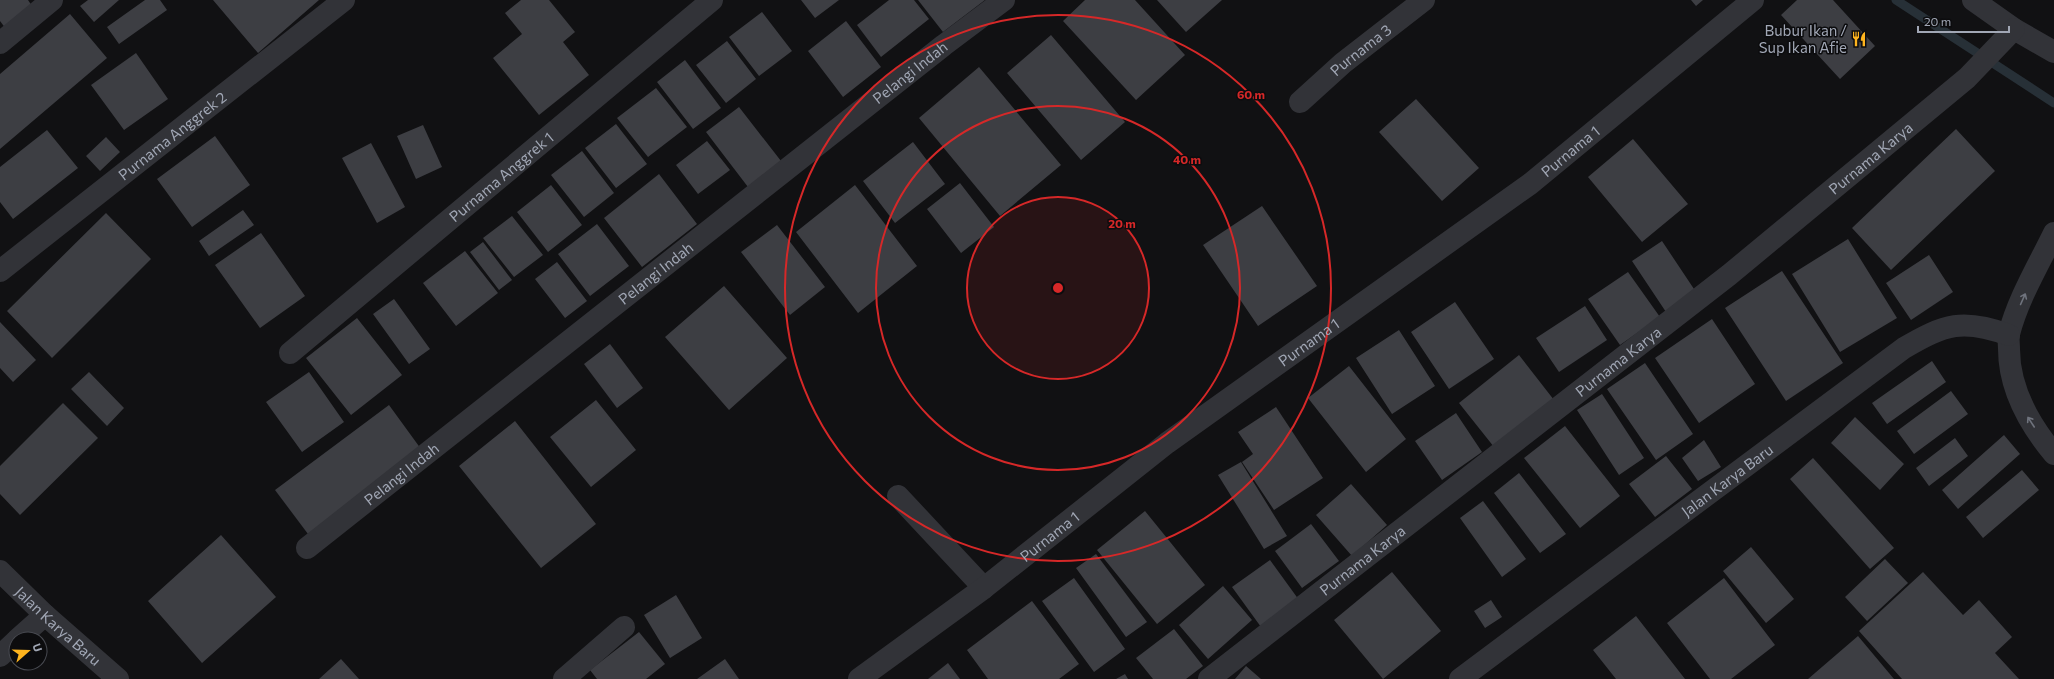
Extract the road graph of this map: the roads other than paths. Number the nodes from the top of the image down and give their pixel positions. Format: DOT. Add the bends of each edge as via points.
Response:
graph roads {
  1 [pos="52,0"];
  2 [pos="344,0"];
  3 [pos="712,0"];
  4 [pos="1004,0"];
  5 [pos="1424,0"];
  6 [pos="1753,0"];
  7 [pos="1973,0"];
  8 [pos="2014,29"];
  9 [pos="0,43"];
  10 [pos="2054,52"];
  11 [pos="1300,102"];
  12 [pos="2054,233"];
  13 [pos="0,271"];
  14 [pos="2009,335"];
  15 [pos="290,353"];
  16 [pos="2054,454"];
  17 [pos="898,496"];
  18 [pos="307,548"];
  19 [pos="0,571"];
  20 [pos="984,588"];
  21 [pos="45,615"];
  22 [pos="624,628"];
  23 [pos="27,631"];
  24 [pos="8,648"];
  25 [pos="0,656"];
  26 [pos="118,679"];
  27 [pos="564,679"];
  28 [pos="859,679"];
  29 [pos="1210,679"];
  30 [pos="1460,679"];
  1 -- 9 [label="street"];
  2 -- 13 [label="street, Purnama Anggrek 2"];
  3 -- 15 [label="street, Purnama Anggrek 1"];
  4 -- 18 [label="street, Pelangi Indah"];
  5 -- 11 [label="street, Purnama 3" via="1343,63"];
  6 -- 20 [label="street, Purnama 1" via="1530,184 1167,443"];
  7 -- 8 [label="street"];
  8 -- 10 [label="street"];
  8 -- 29 [label="street, Purnama Karya" via="1967,78 1729,275"];
  14 -- 12 [label="street, one-way" via="2021,302"];
  16 -- 14 [label="street, one-way" via="2025,413 2015,387 2009,363"];
  14 -- 30 [label="street, Jalan Karya Baru" via="1973,325 1948,326 1904,348"];
  17 -- 20 [label="street"];
  19 -- 21 [label="street, Jalan Karya Baru"];
  20 -- 28 [label="street, Purnama 1"];
  21 -- 23 [label="street"];
  21 -- 26 [label="street, Jalan Karya Baru"];
  22 -- 27 [label="street"];
  24 -- 25 [label="street"];
}
